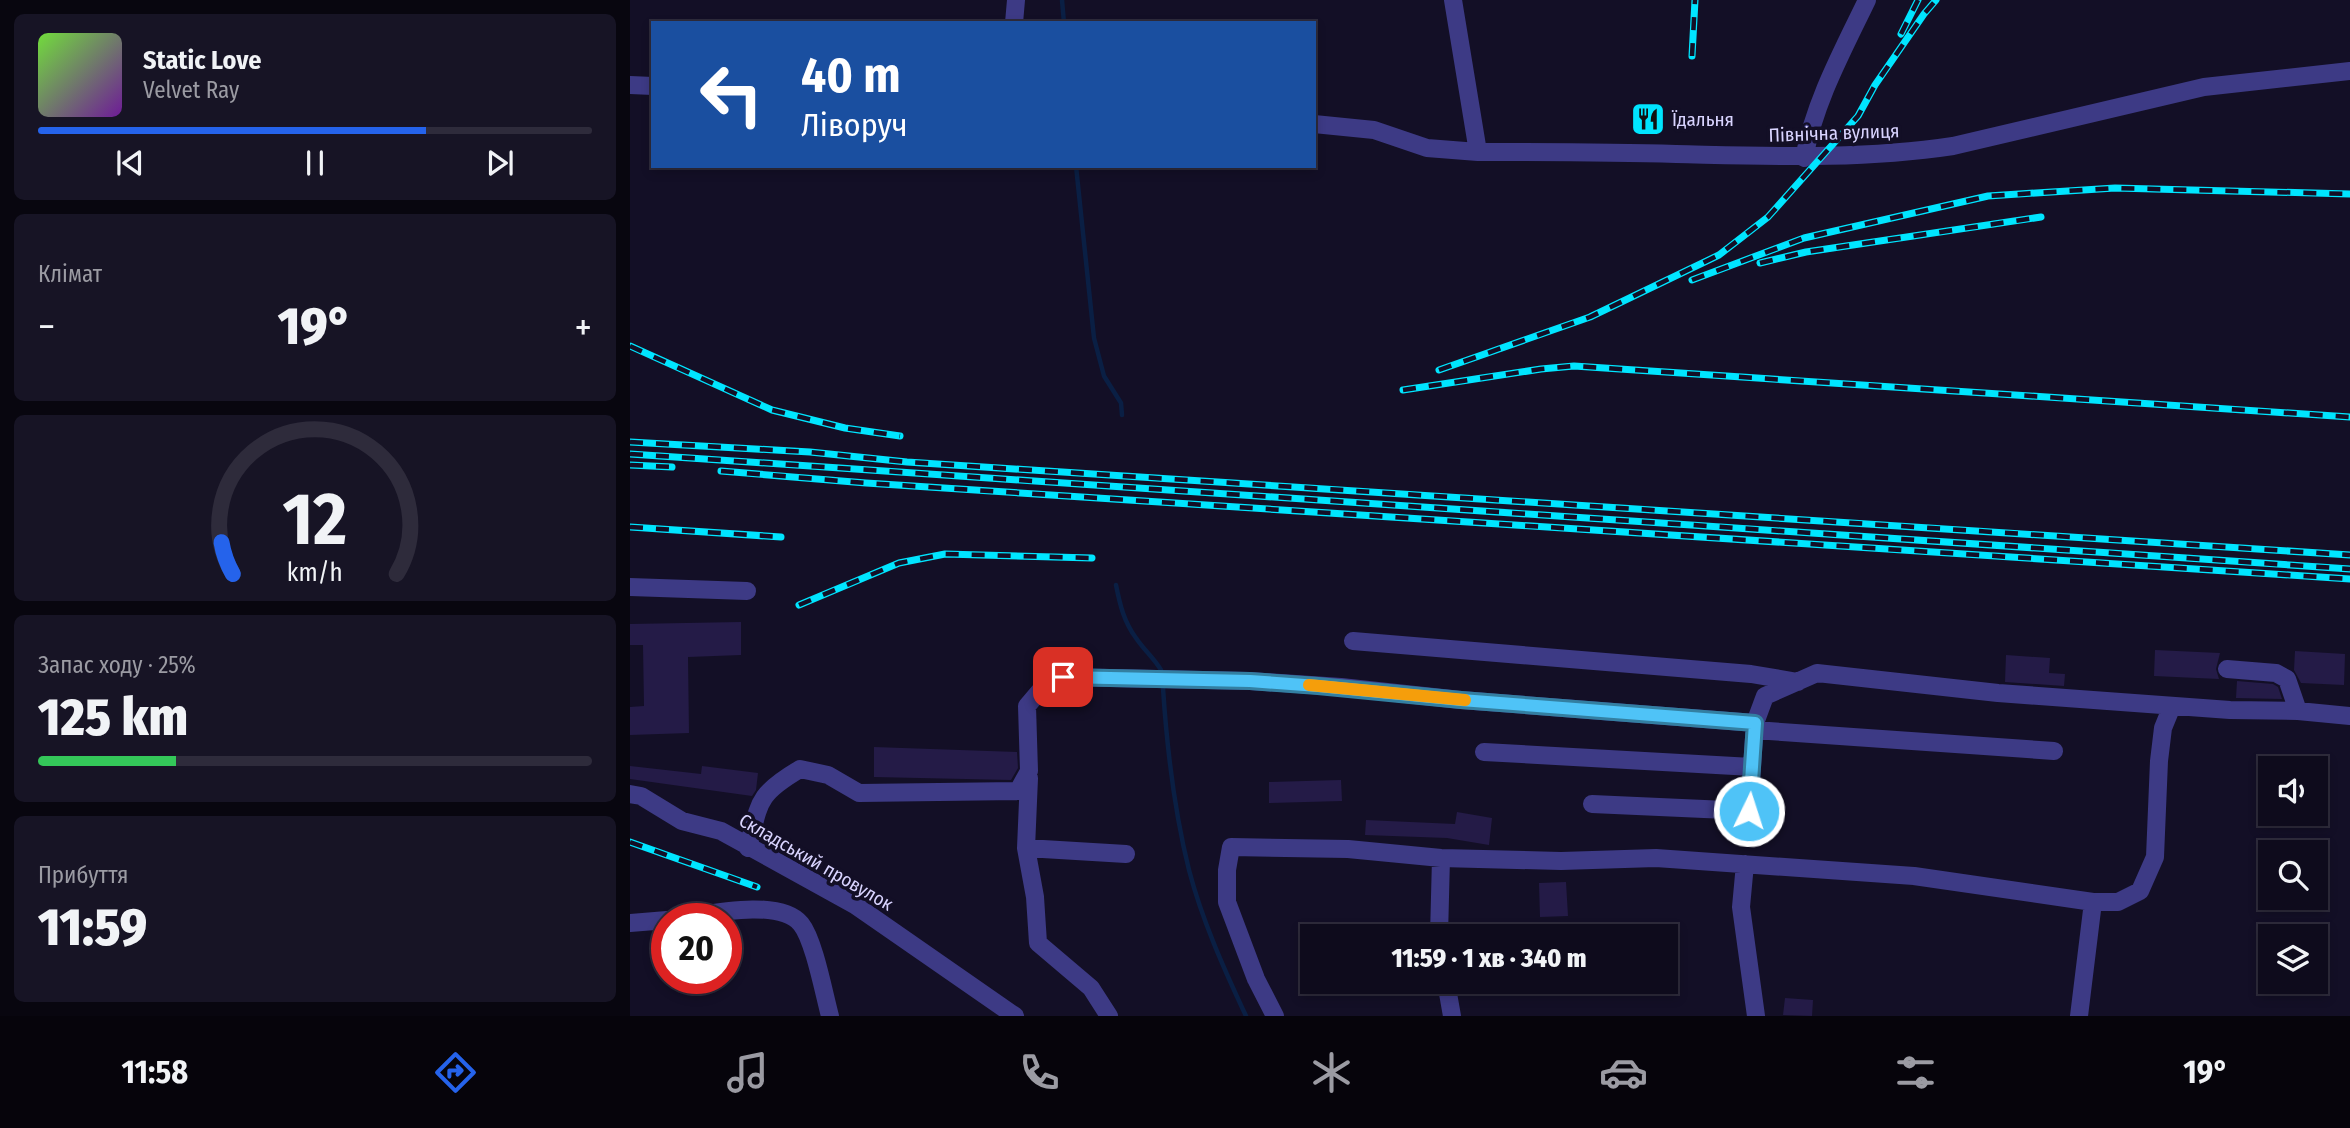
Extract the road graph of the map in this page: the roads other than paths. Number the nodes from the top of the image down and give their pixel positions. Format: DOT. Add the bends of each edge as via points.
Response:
graph roads {
  1 [pos="1016,0"];
  2 [pos="1453,0"];
  3 [pos="1867,0"];
  4 [pos="1014,21"];
  5 [pos="2350,71"];
  6 [pos="630,85"];
  7 [pos="651,86"];
  8 [pos="1316,124"];
  9 [pos="1478,152"];
  10 [pos="1804,158"];
  11 [pos="630,587"];
  12 [pos="747,591"];
  13 [pos="1353,641"];
  14 [pos="2227,669"];
  15 [pos="1798,682"];
  16 [pos="2172,706"];
  17 [pos="2298,711"];
  18 [pos="2350,716"];
  19 [pos="1755,726"];
  20 [pos="2054,751"];
  21 [pos="1484,752"];
  22 [pos="1752,767"];
  23 [pos="1029,771"];
  24 [pos="630,794"];
  25 [pos="1592,804"];
  26 [pos="748,848"];
  27 [pos="1026,848"];
  28 [pos="1126,854"];
  29 [pos="1441,858"];
  30 [pos="1745,864"];
  31 [pos="2093,902"];
  32 [pos="742,910"];
  33 [pos="651,921"];
  34 [pos="630,923"];
  35 [pos="1438,924"];
  36 [pos="1448,994"];
  37 [pos="1008,1014"];
  38 [pos="830,1016"];
  39 [pos="1109,1016"];
  40 [pos="1275,1016"];
  41 [pos="1452,1016"];
  42 [pos="1756,1016"];
  43 [pos="2079,1016"];
  1 -- 4 [label="street"];
  2 -- 9 [label="street"];
  3 -- 10 [label="street" via="1820,97"];
  5 -- 10 [label="street, Північна вулиця" via="2204,87 1925,150"];
  6 -- 7 [label="street"];
  8 -- 9 [label="street, Північна вулиця" via="1374,130 1427,148"];
  9 -- 10 [label="street, Північна вулиця"];
  11 -- 12 [label="street"];
  13 -- 15 [label="street" via="1751,674"];
  14 -- 17 [label="street" via="2276,673 2287,679"];
  15 -- 16 [label="street" via="1817,673"];
  15 -- 19 [label="street" via="1765,696"];
  16 -- 17 [label="street"];
  16 -- 31 [label="street" via="2159,761 2155,857 2140,891 2118,902"];
  17 -- 18 [label="street"];
  19 -- 20 [label="street"];
  19 -- 22 [label="street"];
  19 -- 23 [label="street" via="1302,685 1063,677 1044,686 1027,706"];
  21 -- 22 [label="street"];
  22 -- 25 [label="street" via="1749,811"];
  23 -- 26 [label="street" via="1018,791 859,793 828,775 800,769 761,797"];
  23 -- 27 [label="street"];
  24 -- 26 [label="street, Складський провулок" via="682,821 722,831"];
  26 -- 37 [label="street, Складський провулок" via="855,905"];
  27 -- 28 [label="street"];
  27 -- 39 [label="street" via="1038,943 1091,988"];
  29 -- 30 [label="street" via="1656,858"];
  29 -- 35 [label="street"];
  29 -- 40 [label="street" via="1349,849 1231,847 1227,902"];
  30 -- 31 [label="street" via="1914,876"];
  30 -- 42 [label="street" via="1741,907"];
  31 -- 43 [label="street"];
  32 -- 38 [label="street" via="782,911 800,923"];
  33 -- 34 [label="street"];
  36 -- 41 [label="street"];
}
